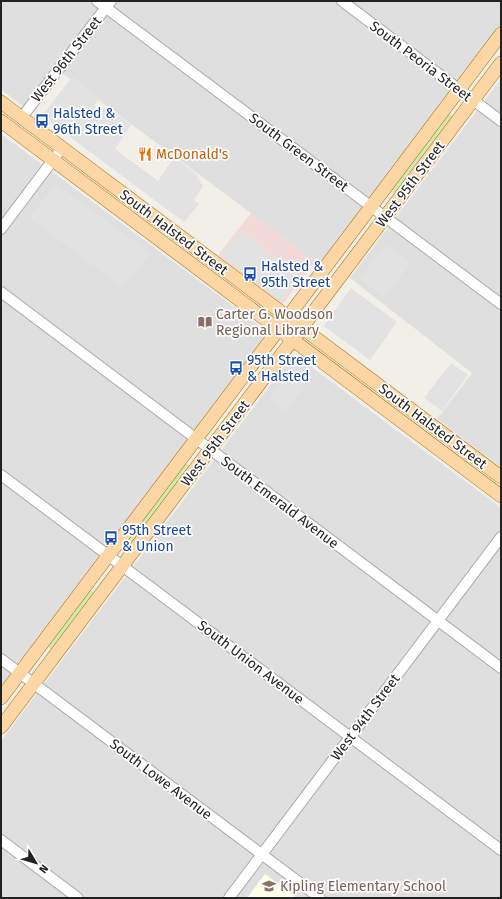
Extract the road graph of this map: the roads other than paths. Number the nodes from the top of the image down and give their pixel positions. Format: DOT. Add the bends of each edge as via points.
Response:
graph roads {
  1 [pos="97,1"];
  2 [pos="342,1"];
  3 [pos="109,4"];
  4 [pos="501,34"];
  5 [pos="501,63"];
  6 [pos="459,89"];
  7 [pos="473,100"];
  8 [pos="1,102"];
  9 [pos="22,117"];
  10 [pos="1,121"];
  11 [pos="501,121"];
  12 [pos="62,148"];
  13 [pos="53,160"];
  14 [pos="372,207"];
  15 [pos="385,217"];
  16 [pos="1,229"];
  17 [pos="1,292"];
  18 [pos="501,304"];
  19 [pos="288,317"];
  20 [pos="301,327"];
  21 [pos="278,330"];
  22 [pos="292,340"];
  23 [pos="196,439"];
  24 [pos="210,450"];
  25 [pos="500,474"];
  26 [pos="1,475"];
  27 [pos="499,495"];
  28 [pos="501,537"];
  29 [pos="109,556"];
  30 [pos="122,566"];
  31 [pos="438,621"];
  32 [pos="1,659"];
  33 [pos="501,668"];
  34 [pos="20,673"];
  35 [pos="34,684"];
  36 [pos="1,698"];
  37 [pos="1,728"];
  38 [pos="350,737"];
  39 [pos="1,840"];
  40 [pos="501,850"];
  41 [pos="262,854"];
  42 [pos="78,898"];
  43 [pos="229,898"];
  44 [pos="320,898"];
  1 -- 3 [label="street, South Green Street"];
  2 -- 6 [label="street, South Peoria Street"];
  3 -- 9 [label="street, West 96th Street"];
  3 -- 14 [label="street, South Green Street"];
  4 -- 6 [label="main road, West 95th Street"];
  5 -- 7 [label="main road, West 95th Street"];
  6 -- 7 [label="street, South Peoria Street"];
  6 -- 14 [label="main road, West 95th Street"];
  7 -- 11 [label="street, South Peoria Street"];
  7 -- 15 [label="main road, West 95th Street"];
  8 -- 9 [label="main road, South Halsted Street"];
  9 -- 12 [label="main road, South Halsted Street"];
  10 -- 13 [label="main road, South Halsted Street"];
  12 -- 13 [label="street"];
  12 -- 19 [label="main road, South Halsted Street"];
  13 -- 16 [label="street"];
  13 -- 21 [label="main road, South Halsted Street"];
  14 -- 15 [label="street, South Green Street"];
  14 -- 19 [label="main road, West 95th Street"];
  15 -- 18 [label="street, South Green Street"];
  15 -- 20 [label="main road, West 95th Street"];
  17 -- 23 [label="street, South Emerald Avenue"];
  19 -- 20 [label="main road, South Halsted Street"];
  19 -- 21 [label="main road, West 95th Street"];
  20 -- 22 [label="main road, West 95th Street"];
  20 -- 25 [label="main road, South Halsted Street"];
  21 -- 22 [label="main road, South Halsted Street"];
  21 -- 23 [label="main road, West 95th Street"];
  22 -- 24 [label="main road, West 95th Street"];
  22 -- 27 [label="main road, South Halsted Street"];
  23 -- 24 [label="street, South Emerald Avenue"];
  23 -- 29 [label="main road, West 95th Street"];
  24 -- 30 [label="main road, West 95th Street"];
  24 -- 31 [label="street, South Emerald Avenue"];
  25 -- 27 [label="street"];
  26 -- 29 [label="street, South Union Avenue"];
  28 -- 31 [label="street, West 94th Street"];
  29 -- 30 [label="street, South Union Avenue"];
  29 -- 34 [label="main road, West 95th Street"];
  30 -- 35 [label="main road, West 95th Street"];
  30 -- 38 [label="street, South Union Avenue"];
  31 -- 33 [label="street, South Emerald Avenue"];
  31 -- 38 [label="street, West 94th Street"];
  32 -- 34 [label="street, South Lowe Avenue"];
  34 -- 35 [label="street, South Lowe Avenue"];
  34 -- 36 [label="main road, West 95th Street"];
  35 -- 37 [label="main road, West 95th Street"];
  35 -- 41 [label="street, South Lowe Avenue"];
  38 -- 40 [label="street, South Union Avenue"];
  38 -- 41 [label="street, West 94th Street"];
  39 -- 42 [label="street"];
  41 -- 43 [label="street, West 94th Street"];
  41 -- 44 [label="street, South Lowe Avenue"];
}
